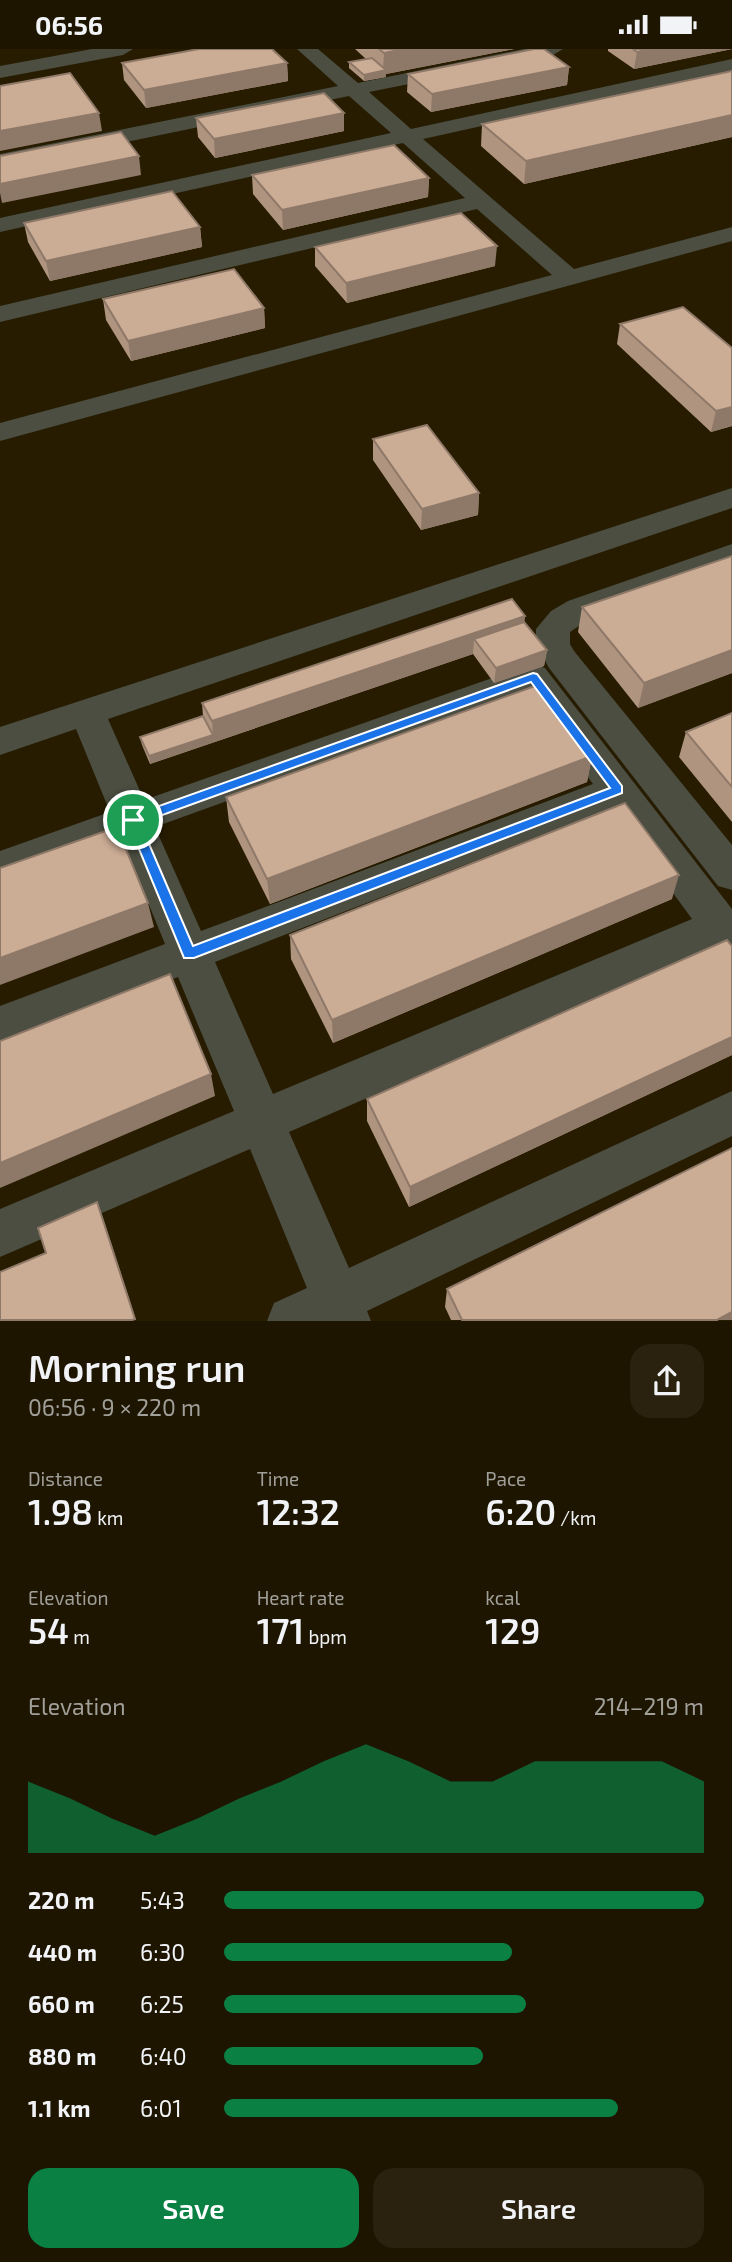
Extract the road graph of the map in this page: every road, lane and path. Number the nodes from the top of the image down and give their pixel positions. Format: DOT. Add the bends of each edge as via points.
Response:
graph roads {
  1 [pos="123,49"];
  2 [pos="307,49"];
  3 [pos="553,49"];
  4 [pos="732,65"];
  5 [pos="0,72"];
  6 [pos="353,89"];
  7 [pos="407,136"];
  8 [pos="0,160"];
  9 [pos="481,201"];
  10 [pos="0,225"];
  11 [pos="732,234"];
  12 [pos="570,278"];
  13 [pos="1,312"];
  14 [pos="0,432"];
  15 [pos="732,498"];
  16 [pos="732,555"];
  17 [pos="87,712"];
  18 [pos="0,741"];
  19 [pos="618,790"];
  20 [pos="133,820"];
  21 [pos="0,867"];
  22 [pos="732,874"];
  23 [pos="726,933"];
  24 [pos="189,954"];
  25 [pos="0,1026"];
  26 [pos="732,1112"];
  27 [pos="261,1119"];
  28 [pos="0,1233"];
  29 [pos="341,1310"];
  30 [pos="292,1321"];
  1 -- 5 [label="street"];
  2 -- 6 [label="street"];
  3 -- 6 [label="street"];
  4 -- 7 [label="street"];
  6 -- 7 [label="street"];
  6 -- 8 [label="street"];
  7 -- 9 [label="street"];
  7 -- 10 [label="street"];
  9 -- 12 [label="street"];
  9 -- 13 [label="street"];
  11 -- 12 [label="street"];
  12 -- 14 [label="street"];
  15 -- 17 [label="street"];
  16 -- 22 [label="street" via="580,609 553,629 552,643"];
  17 -- 18 [label="street"];
  17 -- 20 [label="street"];
  19 -- 20 [label="street" via="533,677"];
  19 -- 23 [label="street"];
  19 -- 24 [label="street"];
  20 -- 21 [label="street"];
  20 -- 24 [label="street"];
  23 -- 27 [label="street"];
  24 -- 25 [label="street"];
  24 -- 27 [label="street"];
  26 -- 29 [label="street"];
  27 -- 28 [label="street"];
  27 -- 29 [label="street"];
  29 -- 30 [label="street"];
}
